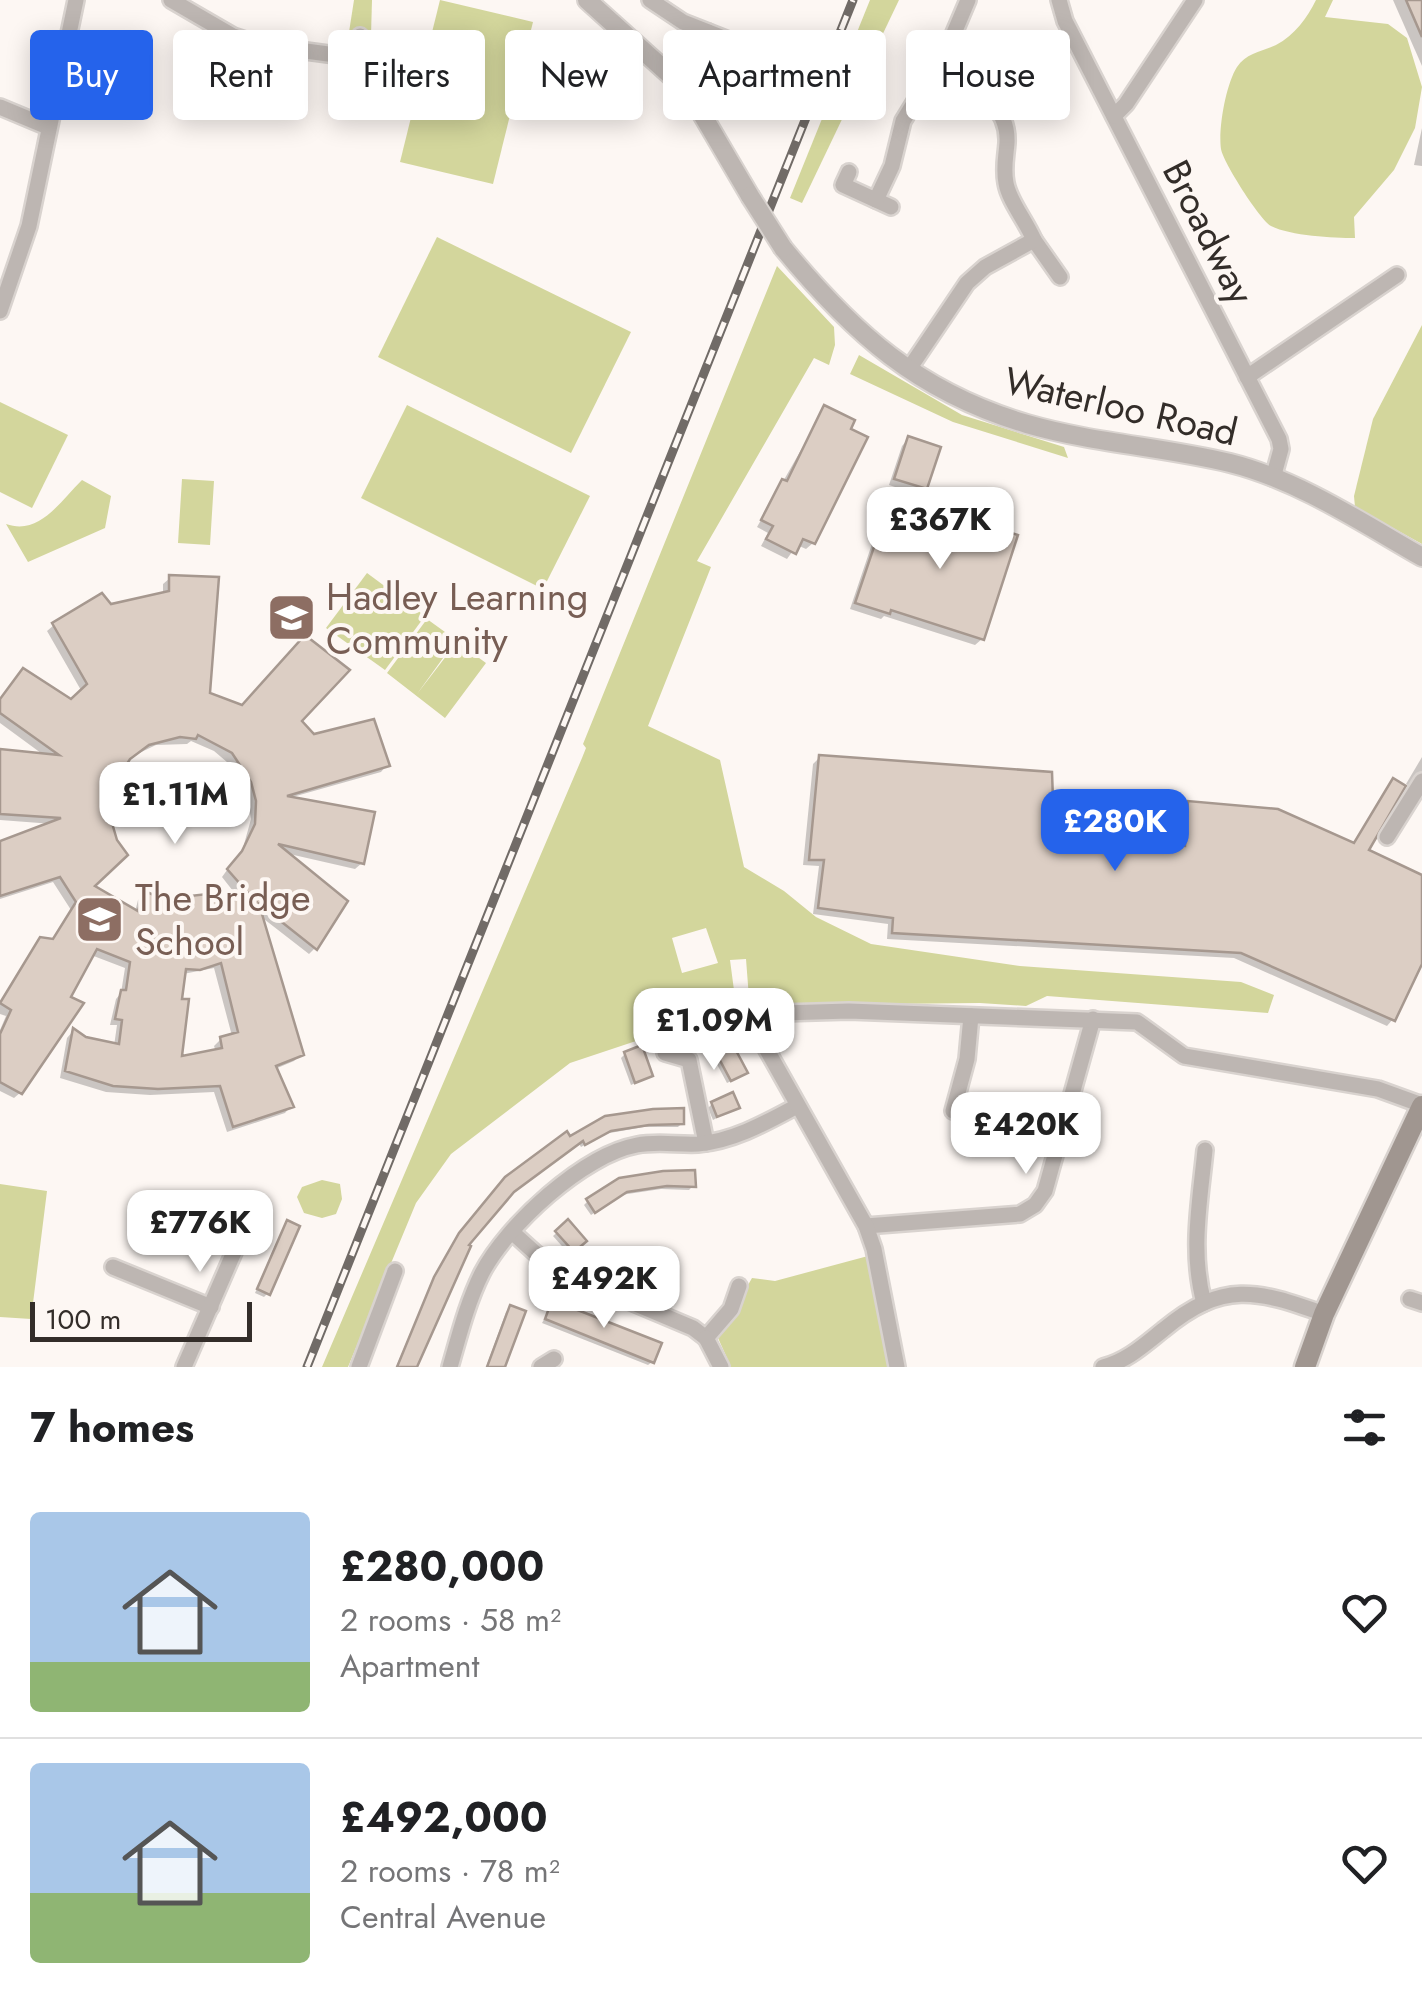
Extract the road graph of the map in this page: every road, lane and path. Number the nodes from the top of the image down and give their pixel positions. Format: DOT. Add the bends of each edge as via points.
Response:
graph roads {
  1 [pos="76,0"];
  2 [pos="171,0"];
  3 [pos="587,0"];
  4 [pos="650,0"];
  5 [pos="968,0"];
  6 [pos="1059,0"];
  7 [pos="1194,0"];
  8 [pos="703,30"];
  9 [pos="955,30"];
  10 [pos="328,54"];
  11 [pos="0,107"];
  12 [pos="906,116"];
  13 [pos="1114,116"];
  14 [pos="1003,120"];
  15 [pos="48,126"];
  16 [pos="849,172"];
  17 [pos="1034,240"];
  18 [pos="1398,275"];
  19 [pos="1060,277"];
  20 [pos="1,307"];
  21 [pos="909,369"];
  22 [pos="1247,378"];
  23 [pos="1274,478"];
  24 [pos="1422,556"];
  25 [pos="1422,781"];
  26 [pos="1387,837"];
  27 [pos="971,1016"];
  28 [pos="1093,1020"];
  29 [pos="665,1053"];
  30 [pos="798,1106"];
  31 [pos="1422,1106"];
  32 [pos="953,1110"];
  33 [pos="706,1143"];
  34 [pos="1205,1150"];
  35 [pos="866,1226"];
  36 [pos="512,1232"];
  37 [pos="238,1243"];
  38 [pos="113,1267"];
  39 [pos="395,1271"];
  40 [pos="740,1286"];
  41 [pos="1204,1302"];
  42 [pos="211,1307"];
  43 [pos="1324,1314"];
  44 [pos="706,1338"];
  45 [pos="1311,1365"];
  46 [pos="184,1367"];
  47 [pos="359,1367"];
  48 [pos="450,1367"];
  49 [pos="721,1367"];
  50 [pos="897,1367"];
  51 [pos="1103,1367"];
  1 -- 15 [label="street"];
  2 -- 10 [label="street" via="261,46"];
  3 -- 21 [label="street, Waterloo Road, bridge" via="689,92 783,248 860,334"];
  4 -- 8 [label="street"];
  5 -- 9 [label="street"];
  6 -- 13 [label="street, Broadway"];
  7 -- 13 [label="street"];
  11 -- 15 [label="street"];
  12 -- 16 [label="street" via="883,204 843,185"];
  13 -- 22 [label="street, Broadway"];
  14 -- 17 [label="street" via="1007,189"];
  15 -- 20 [label="street" via="29,226"];
  17 -- 19 [label="street"];
  17 -- 21 [label="street" via="967,283"];
  18 -- 22 [label="street"];
  21 -- 23 [label="street, Waterloo Road" via="968,403 1030,425"];
  22 -- 23 [label="street, Broadway" via="1279,439"];
  23 -- 24 [label="street, Waterloo Road"];
  25 -- 26 [label="street"];
  27 -- 28 [label="street"];
  27 -- 30 [label="street" via="849,1011 761,1019 758,1034"];
  27 -- 32 [label="street"];
  28 -- 31 [label="street" via="1137,1022 1184,1056 1378,1089"];
  28 -- 35 [label="street" via="1055,1160 1035,1205 1020,1214"];
  29 -- 33 [label="street" via="688,1060"];
  30 -- 33 [label="street"];
  30 -- 35 [label="street"];
  31 -- 43 [label="main road"];
  33 -- 36 [label="street" via="623,1148 563,1184"];
  34 -- 41 [label="street" via="1196,1237"];
  35 -- 50 [label="street"];
  36 -- 44 [label="street" via="553,1269"];
  36 -- 48 [label="street" via="482,1272"];
  37 -- 42 [label="street"];
  38 -- 42 [label="street"];
  39 -- 47 [label="street"];
  40 -- 44 [label="street" via="731,1309"];
  41 -- 43 [label="street" via="1271,1294"];
  41 -- 51 [label="street" via="1121,1362"];
  42 -- 46 [label="street"];
  43 -- 45 [label="main road"];
  44 -- 49 [label="street"];
}
